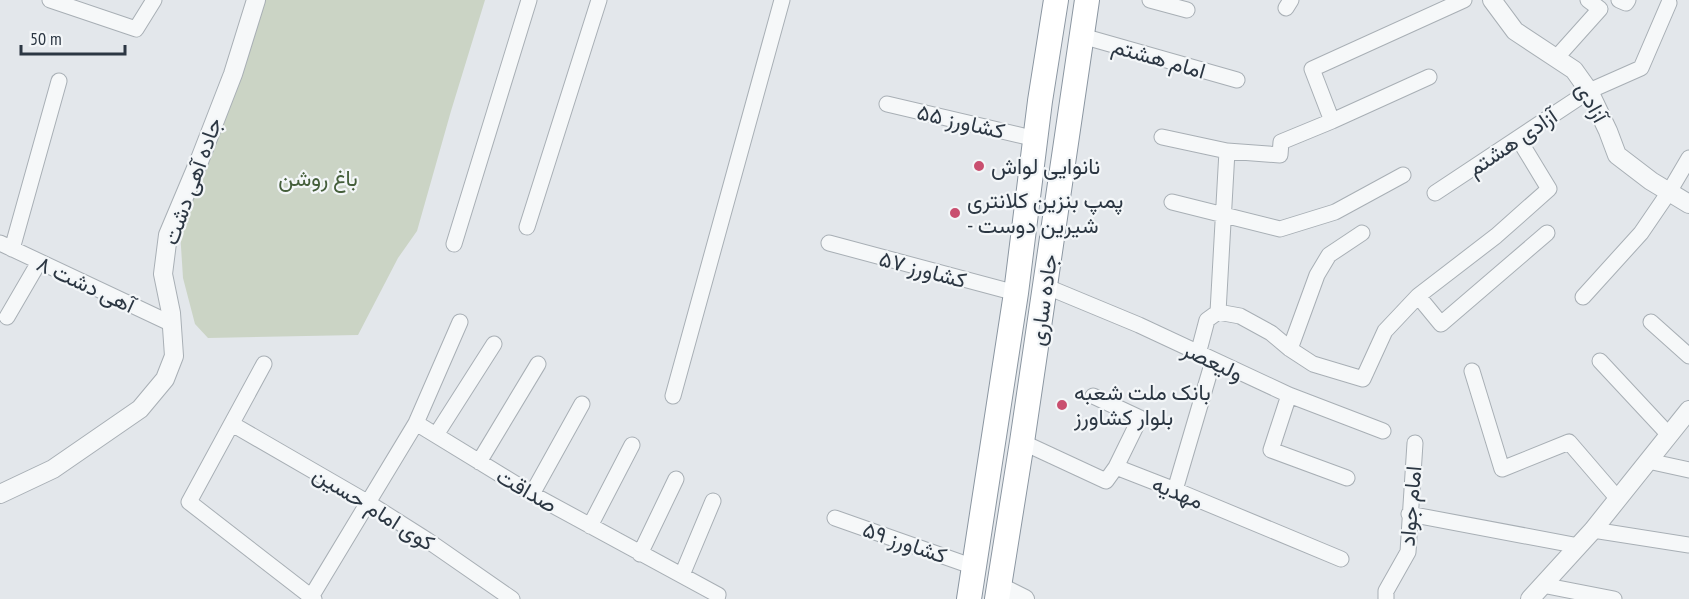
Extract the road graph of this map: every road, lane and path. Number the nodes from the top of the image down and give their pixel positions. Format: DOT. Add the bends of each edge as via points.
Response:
graph roads {
  1 [pos="50,0"];
  2 [pos="154,0"];
  3 [pos="256,0"];
  4 [pos="529,0"];
  5 [pos="599,0"];
  6 [pos="782,0"];
  7 [pos="1056,0"];
  8 [pos="1087,0"];
  9 [pos="1150,0"];
  10 [pos="1464,0"];
  11 [pos="1492,0"];
  12 [pos="1619,0"];
  13 [pos="1628,0"];
  14 [pos="1598,3"];
  15 [pos="1669,3"];
  16 [pos="1187,10"];
  17 [pos="1082,36"];
  18 [pos="1557,57"];
  19 [pos="1429,77"];
  20 [pos="1237,80"];
  21 [pos="59,81"];
  22 [pos="1589,91"];
  23 [pos="887,104"];
  24 [pos="1332,121"];
  25 [pos="1162,137"];
  26 [pos="1518,138"];
  27 [pos="1035,139"];
  28 [pos="1227,151"];
  29 [pos="1689,158"];
  30 [pos="1403,175"];
  31 [pos="1669,192"];
  32 [pos="1435,193"];
  33 [pos="1172,202"];
  34 [pos="1689,204"];
  35 [pos="1224,214"];
  36 [pos="526,227"];
  37 [pos="1362,233"];
  38 [pos="1547,233"];
  39 [pos="829,243"];
  40 [pos="454,244"];
  41 [pos="6,246"];
  42 [pos="39,262"];
  43 [pos="1045,286"];
  44 [pos="1016,293"];
  45 [pos="1418,296"];
  46 [pos="1583,297"];
  47 [pos="1218,312"];
  48 [pos="7,316"];
  49 [pos="460,322"];
  50 [pos="1651,322"];
  51 [pos="172,324"];
  52 [pos="494,344"];
  53 [pos="1290,349"];
  54 [pos="1198,354"];
  55 [pos="1689,356"];
  56 [pos="1213,361"];
  57 [pos="1599,361"];
  58 [pos="264,364"];
  59 [pos="538,364"];
  60 [pos="1472,371"];
  61 [pos="1289,395"];
  62 [pos="673,396"];
  63 [pos="1094,396"];
  64 [pos="582,404"];
  65 [pos="1689,410"];
  66 [pos="416,423"];
  67 [pos="232,424"];
  68 [pos="1383,431"];
  69 [pos="436,435"];
  70 [pos="1669,435"];
  71 [pos="1022,442"];
  72 [pos="1414,443"];
  73 [pos="632,445"];
  74 [pos="1648,461"];
  75 [pos="479,462"];
  76 [pos="1116,467"];
  77 [pos="1689,470"];
  78 [pos="1347,478"];
  79 [pos="676,479"];
  80 [pos="1175,490"];
  81 [pos="0,494"];
  82 [pos="532,494"];
  83 [pos="1618,499"];
  84 [pos="713,501"];
  85 [pos="367,502"];
  86 [pos="1410,514"];
  87 [pos="835,518"];
  88 [pos="590,526"];
  89 [pos="1593,530"];
  90 [pos="1689,544"];
  91 [pos="1579,546"];
  92 [pos="640,554"];
  93 [pos="1341,559"];
  94 [pos="974,567"];
  95 [pos="682,575"];
  96 [pos="1542,585"];
  97 [pos="998,592"];
  98 [pos="312,598"];
  99 [pos="512,599"];
  100 [pos="717,599"];
  101 [pos="969,599"];
  102 [pos="1026,599"];
  103 [pos="1386,599"];
  104 [pos="1530,599"];
  105 [pos="1614,599"];
  1 -- 2 [label="street" via="136,29"];
  3 -- 51 [label="street, جاده آهی دشت" via="233,74 168,235 163,274"];
  4 -- 40 [label="street"];
  5 -- 36 [label="street"];
  6 -- 62 [label="street"];
  7 -- 27 [label="highway, جاده ساری"];
  8 -- 17 [label="highway, جاده ساری"];
  9 -- 16 [label="street"];
  10 -- 24 [label="street" via="1312,69"];
  11 -- 18 [label="street, آزادی" via="1515,31"];
  12 -- 13 [label="street"];
  14 -- 18 [label="street"];
  15 -- 22 [label="street, آزادی هشتم" via="1641,68"];
  17 -- 20 [label="street, امام هشتم"];
  17 -- 43 [label="highway, جاده ساری"];
  18 -- 22 [label="street, آزادی" via="1574,70"];
  19 -- 24 [label="street"];
  21 -- 41 [label="street"];
  22 -- 26 [label="street, آزادی هشتم"];
  22 -- 31 [label="street, آزادی" via="1617,155"];
  23 -- 27 [label="street, کشاورز ۵۵"];
  24 -- 28 [label="street" via="1281,141 1280,155"];
  25 -- 28 [label="street"];
  26 -- 32 [label="street, آزادی هشتم"];
  26 -- 45 [label="street" via="1549,189"];
  27 -- 44 [label="highway, جاده ساری"];
  28 -- 35 [label="street"];
  29 -- 31 [label="street"];
  30 -- 35 [label="street" via="1335,212 1280,229"];
  31 -- 34 [label="street, آزادی"];
  31 -- 46 [label="street" via="1641,233"];
  33 -- 35 [label="street"];
  35 -- 47 [label="street"];
  37 -- 53 [label="street" via="1329,255 1317,275"];
  38 -- 45 [label="street" via="1441,324"];
  39 -- 44 [label="street, کشاورز ۵۷"];
  41 -- 42 [label="street, آهی دشت ۸"];
  42 -- 48 [label="street"];
  42 -- 51 [label="street, آهی دشت ۸"];
  43 -- 54 [label="street, ولیعصر"];
  43 -- 71 [label="highway, جاده ساری"];
  44 -- 94 [label="highway, جاده ساری"];
  45 -- 53 [label="street" via="1385,331 1363,379 1313,364"];
  47 -- 53 [label="street" via="1240,316"];
  47 -- 54 [label="street" via="1207,320"];
  49 -- 66 [label="street"];
  50 -- 55 [label="street"];
  51 -- 81 [label="street, جاده آهی دشت" via="174,356 165,379 140,409 53,469"];
  52 -- 69 [label="street"];
  54 -- 56 [label="street, ولیعصر"];
  56 -- 61 [label="street, ولیعصر"];
  56 -- 80 [label="street"];
  57 -- 70 [label="street"];
  58 -- 67 [label="street"];
  59 -- 75 [label="street"];
  60 -- 83 [label="street" via="1502,469 1569,442"];
  61 -- 68 [label="street, ولیعصر"];
  61 -- 78 [label="street" via="1271,450"];
  63 -- 76 [label="street" via="1140,418"];
  64 -- 82 [label="street"];
  65 -- 70 [label="street"];
  66 -- 69 [label="street, صداقت"];
  66 -- 85 [label="street"];
  67 -- 85 [label="street, کوی امام حسین"];
  67 -- 98 [label="street" via="189,502"];
  69 -- 75 [label="street, صداقت"];
  70 -- 74 [label="street"];
  71 -- 76 [label="street" via="1106,481"];
  71 -- 97 [label="highway, جاده ساری"];
  72 -- 86 [label="street, امام جواد"];
  73 -- 88 [label="street"];
  74 -- 77 [label="street"];
  74 -- 83 [label="street"];
  75 -- 82 [label="street, صداقت"];
  76 -- 80 [label="street, مهدیه"];
  79 -- 92 [label="street"];
  80 -- 93 [label="street, مهدیه"];
  82 -- 88 [label="street, صداقت"];
  83 -- 89 [label="street"];
  84 -- 95 [label="street"];
  85 -- 98 [label="street"];
  85 -- 99 [label="street, کوی امام حسین"];
  86 -- 91 [label="street"];
  86 -- 103 [label="street, امام جواد" via="1408,552 1386,591"];
  87 -- 94 [label="street, کشاورز ۵۹"];
  88 -- 92 [label="street, صداقت"];
  89 -- 90 [label="street"];
  89 -- 91 [label="street"];
  91 -- 96 [label="street"];
  92 -- 95 [label="street, صداقت"];
  94 -- 101 [label="highway, جاده ساری"];
  95 -- 100 [label="street, صداقت" via="718,595"];
  96 -- 104 [label="street"];
  96 -- 105 [label="street"];
  97 -- 102 [label="street"];
}
